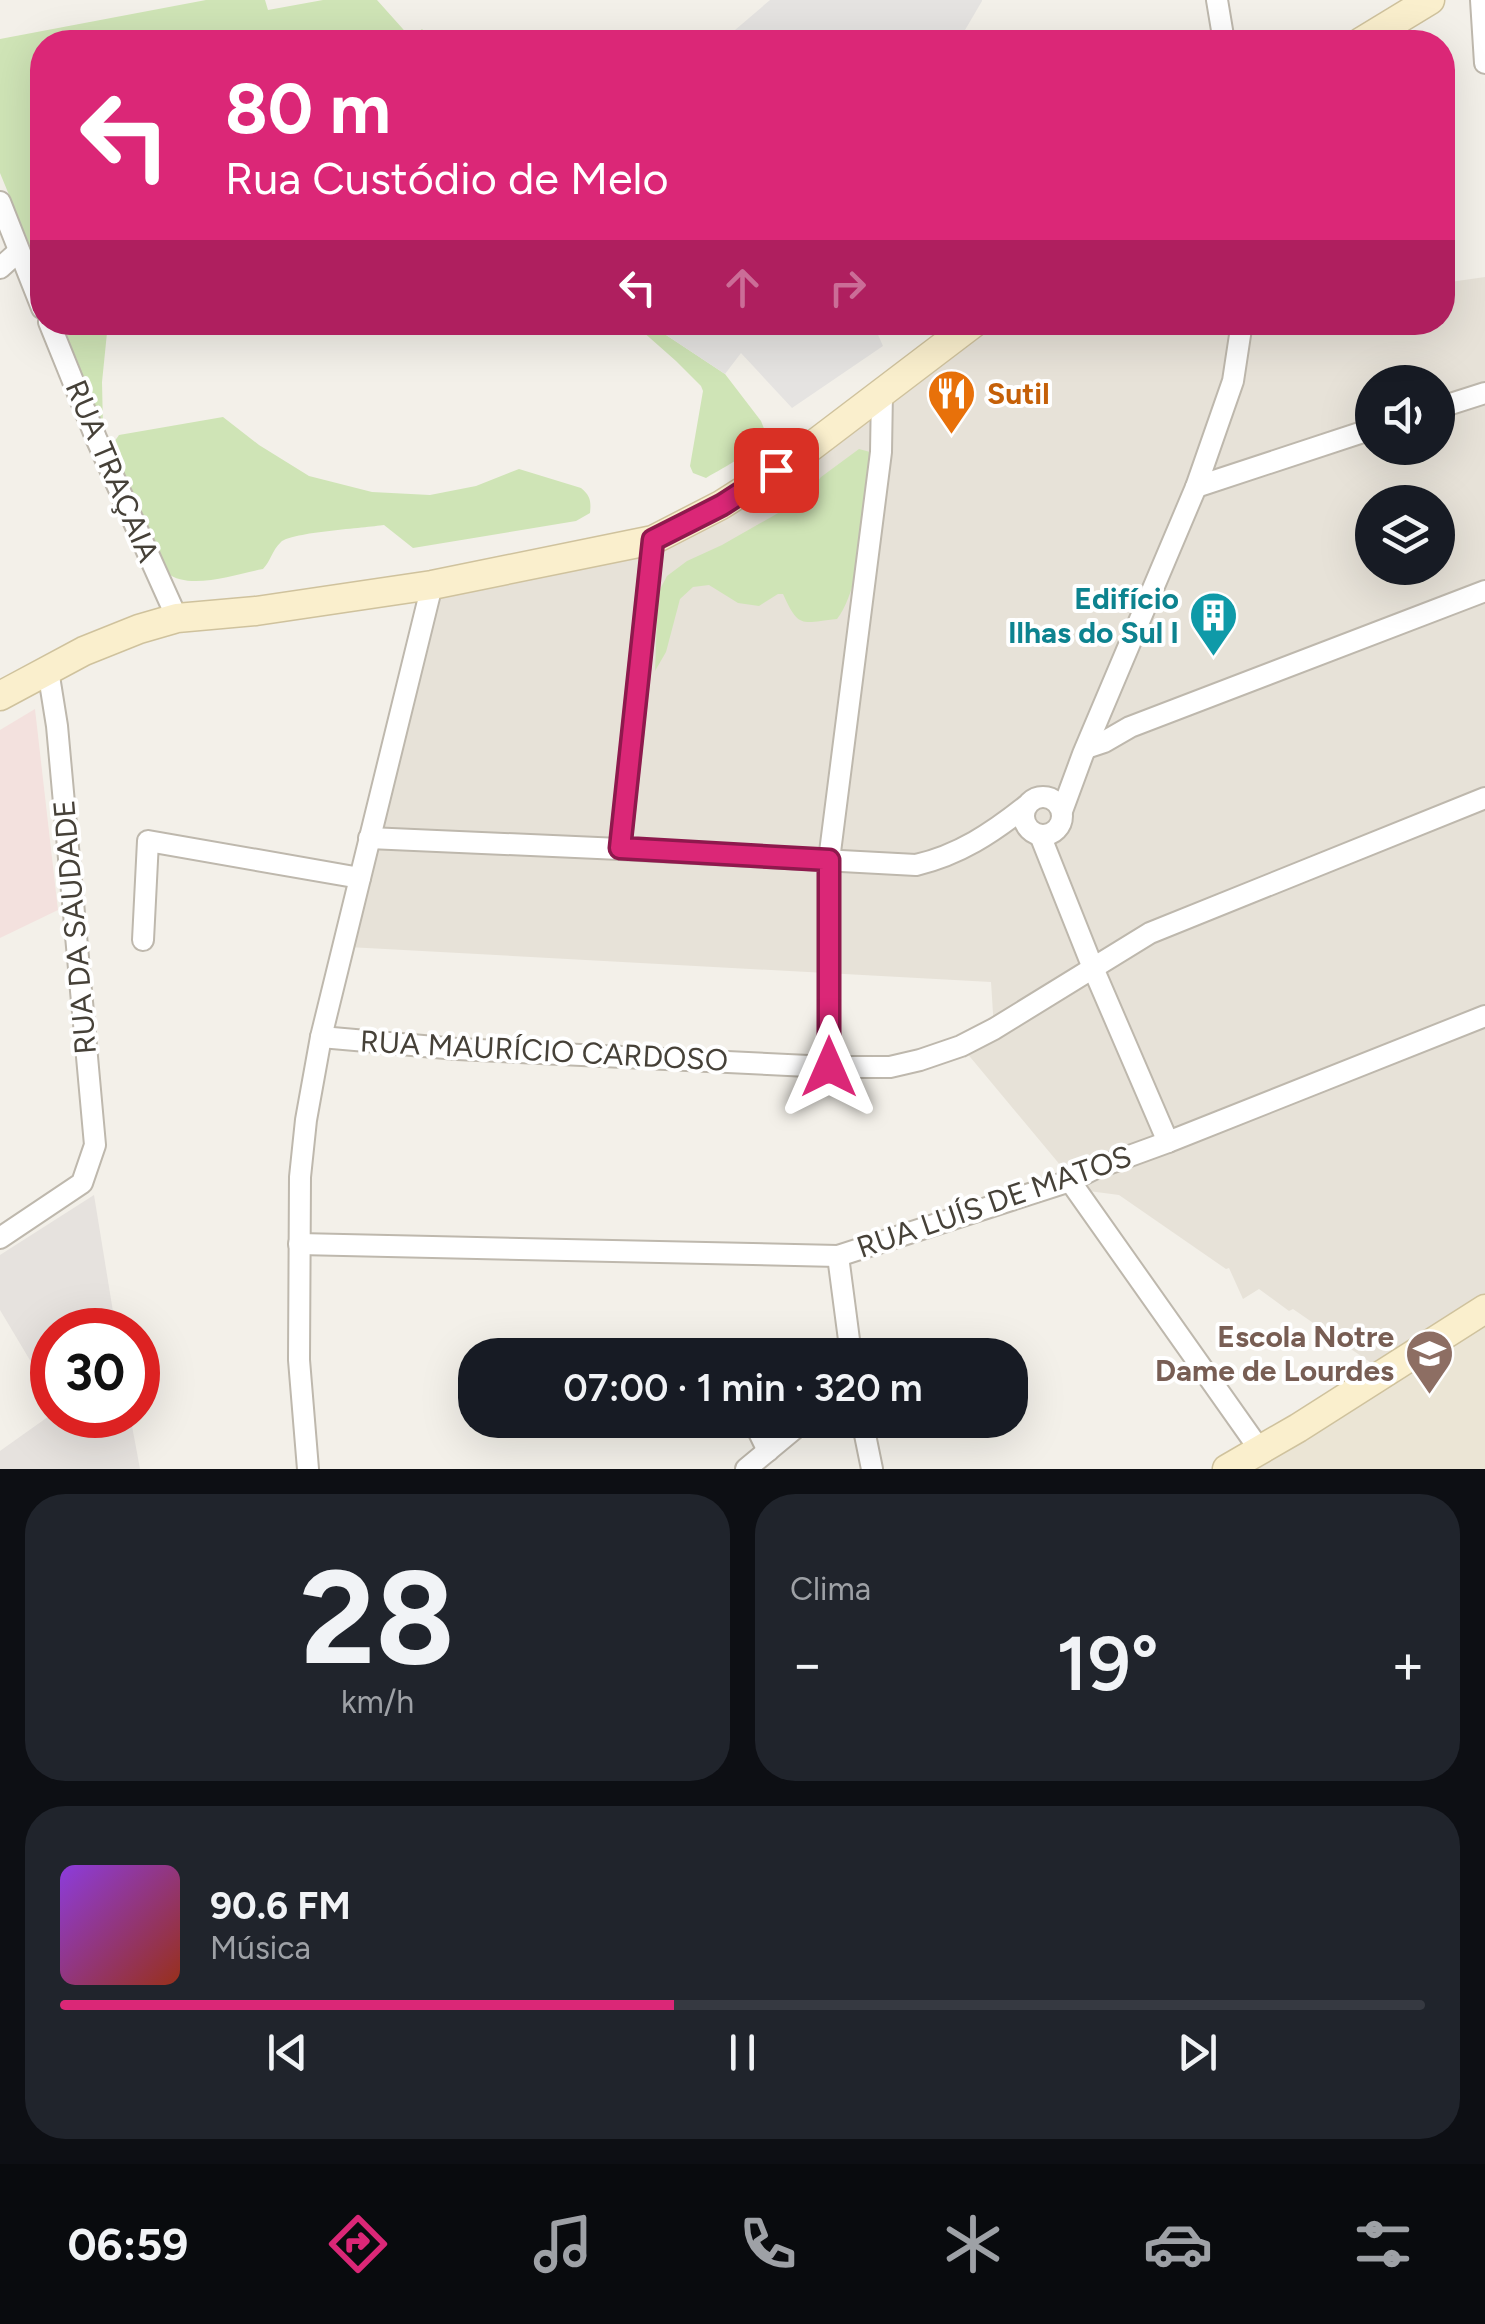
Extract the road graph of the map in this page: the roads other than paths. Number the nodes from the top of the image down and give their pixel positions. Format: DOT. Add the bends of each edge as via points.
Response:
graph roads {
  1 [pos="1217,0"];
  2 [pos="1430,0"];
  3 [pos="1481,0"];
  4 [pos="1222,30"];
  5 [pos="1381,30"];
  6 [pos="1485,63"];
  7 [pos="0,202"];
  8 [pos="19,251"];
  9 [pos="0,268"];
  10 [pos="30,278"];
  11 [pos="53,335"];
  12 [pos="957,335"];
  13 [pos="1240,335"];
  14 [pos="882,391"];
  15 [pos="1485,393"];
  16 [pos="1455,403"];
  17 [pos="1355,435"];
  18 [pos="1196,486"];
  19 [pos="653,540"];
  20 [pos="432,585"];
  21 [pos="1485,591"];
  22 [pos="177,618"];
  23 [pos="48,670"];
  24 [pos="0,696"];
  25 [pos="1098,718"];
  26 [pos="1130,727"];
  27 [pos="1085,751"];
  28 [pos="1485,798"];
  29 [pos="1042,817"];
  30 [pos="370,838"];
  31 [pos="620,848"];
  32 [pos="829,860"];
  33 [pos="360,878"];
  34 [pos="143,940"];
  35 [pos="1093,968"];
  36 [pos="1485,1016"];
  37 [pos="322,1037"];
  38 [pos="829,1067"];
  39 [pos="1168,1142"];
  40 [pos="1070,1181"];
  41 [pos="0,1238"];
  42 [pos="299,1244"];
  43 [pos="838,1256"];
  44 [pos="1485,1309"];
  45 [pos="849,1338"];
  46 [pos="762,1438"];
  47 [pos="784,1438"];
  48 [pos="866,1438"];
  49 [pos="1260,1450"];
  50 [pos="768,1451"];
  51 [pos="308,1469"];
  52 [pos="746,1469"];
  53 [pos="872,1469"];
  54 [pos="1228,1469"];
  1 -- 4 [label="street"];
  2 -- 5 [label="street"];
  3 -- 6 [label="street"];
  7 -- 8 [label="street"];
  8 -- 9 [label="street"];
  8 -- 10 [label="street"];
  11 -- 22 [label="street, RUA TRAÇAIA"];
  12 -- 14 [label="street"];
  13 -- 18 [label="street" via="1233,381"];
  14 -- 19 [label="street" via="804,452"];
  14 -- 32 [label="street" via="881,452"];
  15 -- 16 [label="street"];
  17 -- 18 [label="street"];
  18 -- 25 [label="street"];
  19 -- 20 [label="street"];
  19 -- 31 [label="street"];
  20 -- 22 [label="street"];
  20 -- 30 [label="street"];
  21 -- 26 [label="street"];
  22 -- 23 [label="street"];
  23 -- 24 [label="street"];
  23 -- 41 [label="street, RUA DA SAUDADE" via="95,1144 82,1182"];
  25 -- 26 [label="street"];
  25 -- 27 [label="street"];
  26 -- 27 [label="street"];
  27 -- 29 [label="street"];
  28 -- 35 [label="street, RUA MAURÍCIO CARDOSO" via="1150,933"];
  29 -- 32 [label="street" via="916,865"];
  29 -- 35 [label="street" via="1052,866"];
  30 -- 31 [label="street"];
  30 -- 33 [label="street"];
  31 -- 32 [label="street"];
  32 -- 38 [label="street"];
  33 -- 34 [label="street" via="148,841"];
  33 -- 37 [label="street"];
  35 -- 38 [label="street, RUA MAURÍCIO CARDOSO" via="961,1046 890,1066"];
  35 -- 39 [label="street"];
  36 -- 39 [label="street, RUA LUÍS DE MATOS"];
  37 -- 38 [label="street, RUA MAURÍCIO CARDOSO"];
  37 -- 42 [label="street" via="306,1120"];
  39 -- 40 [label="street, RUA LUÍS DE MATOS"];
  40 -- 43 [label="street, RUA LUÍS DE MATOS"];
  40 -- 49 [label="street"];
  42 -- 43 [label="street, RUA LUÍS DE MATOS"];
  42 -- 51 [label="street"];
  43 -- 45 [label="street"];
  44 -- 49 [label="street"];
  46 -- 50 [label="street"];
  47 -- 50 [label="street"];
  48 -- 53 [label="street"];
  49 -- 54 [label="street"];
  50 -- 52 [label="street"];
}
